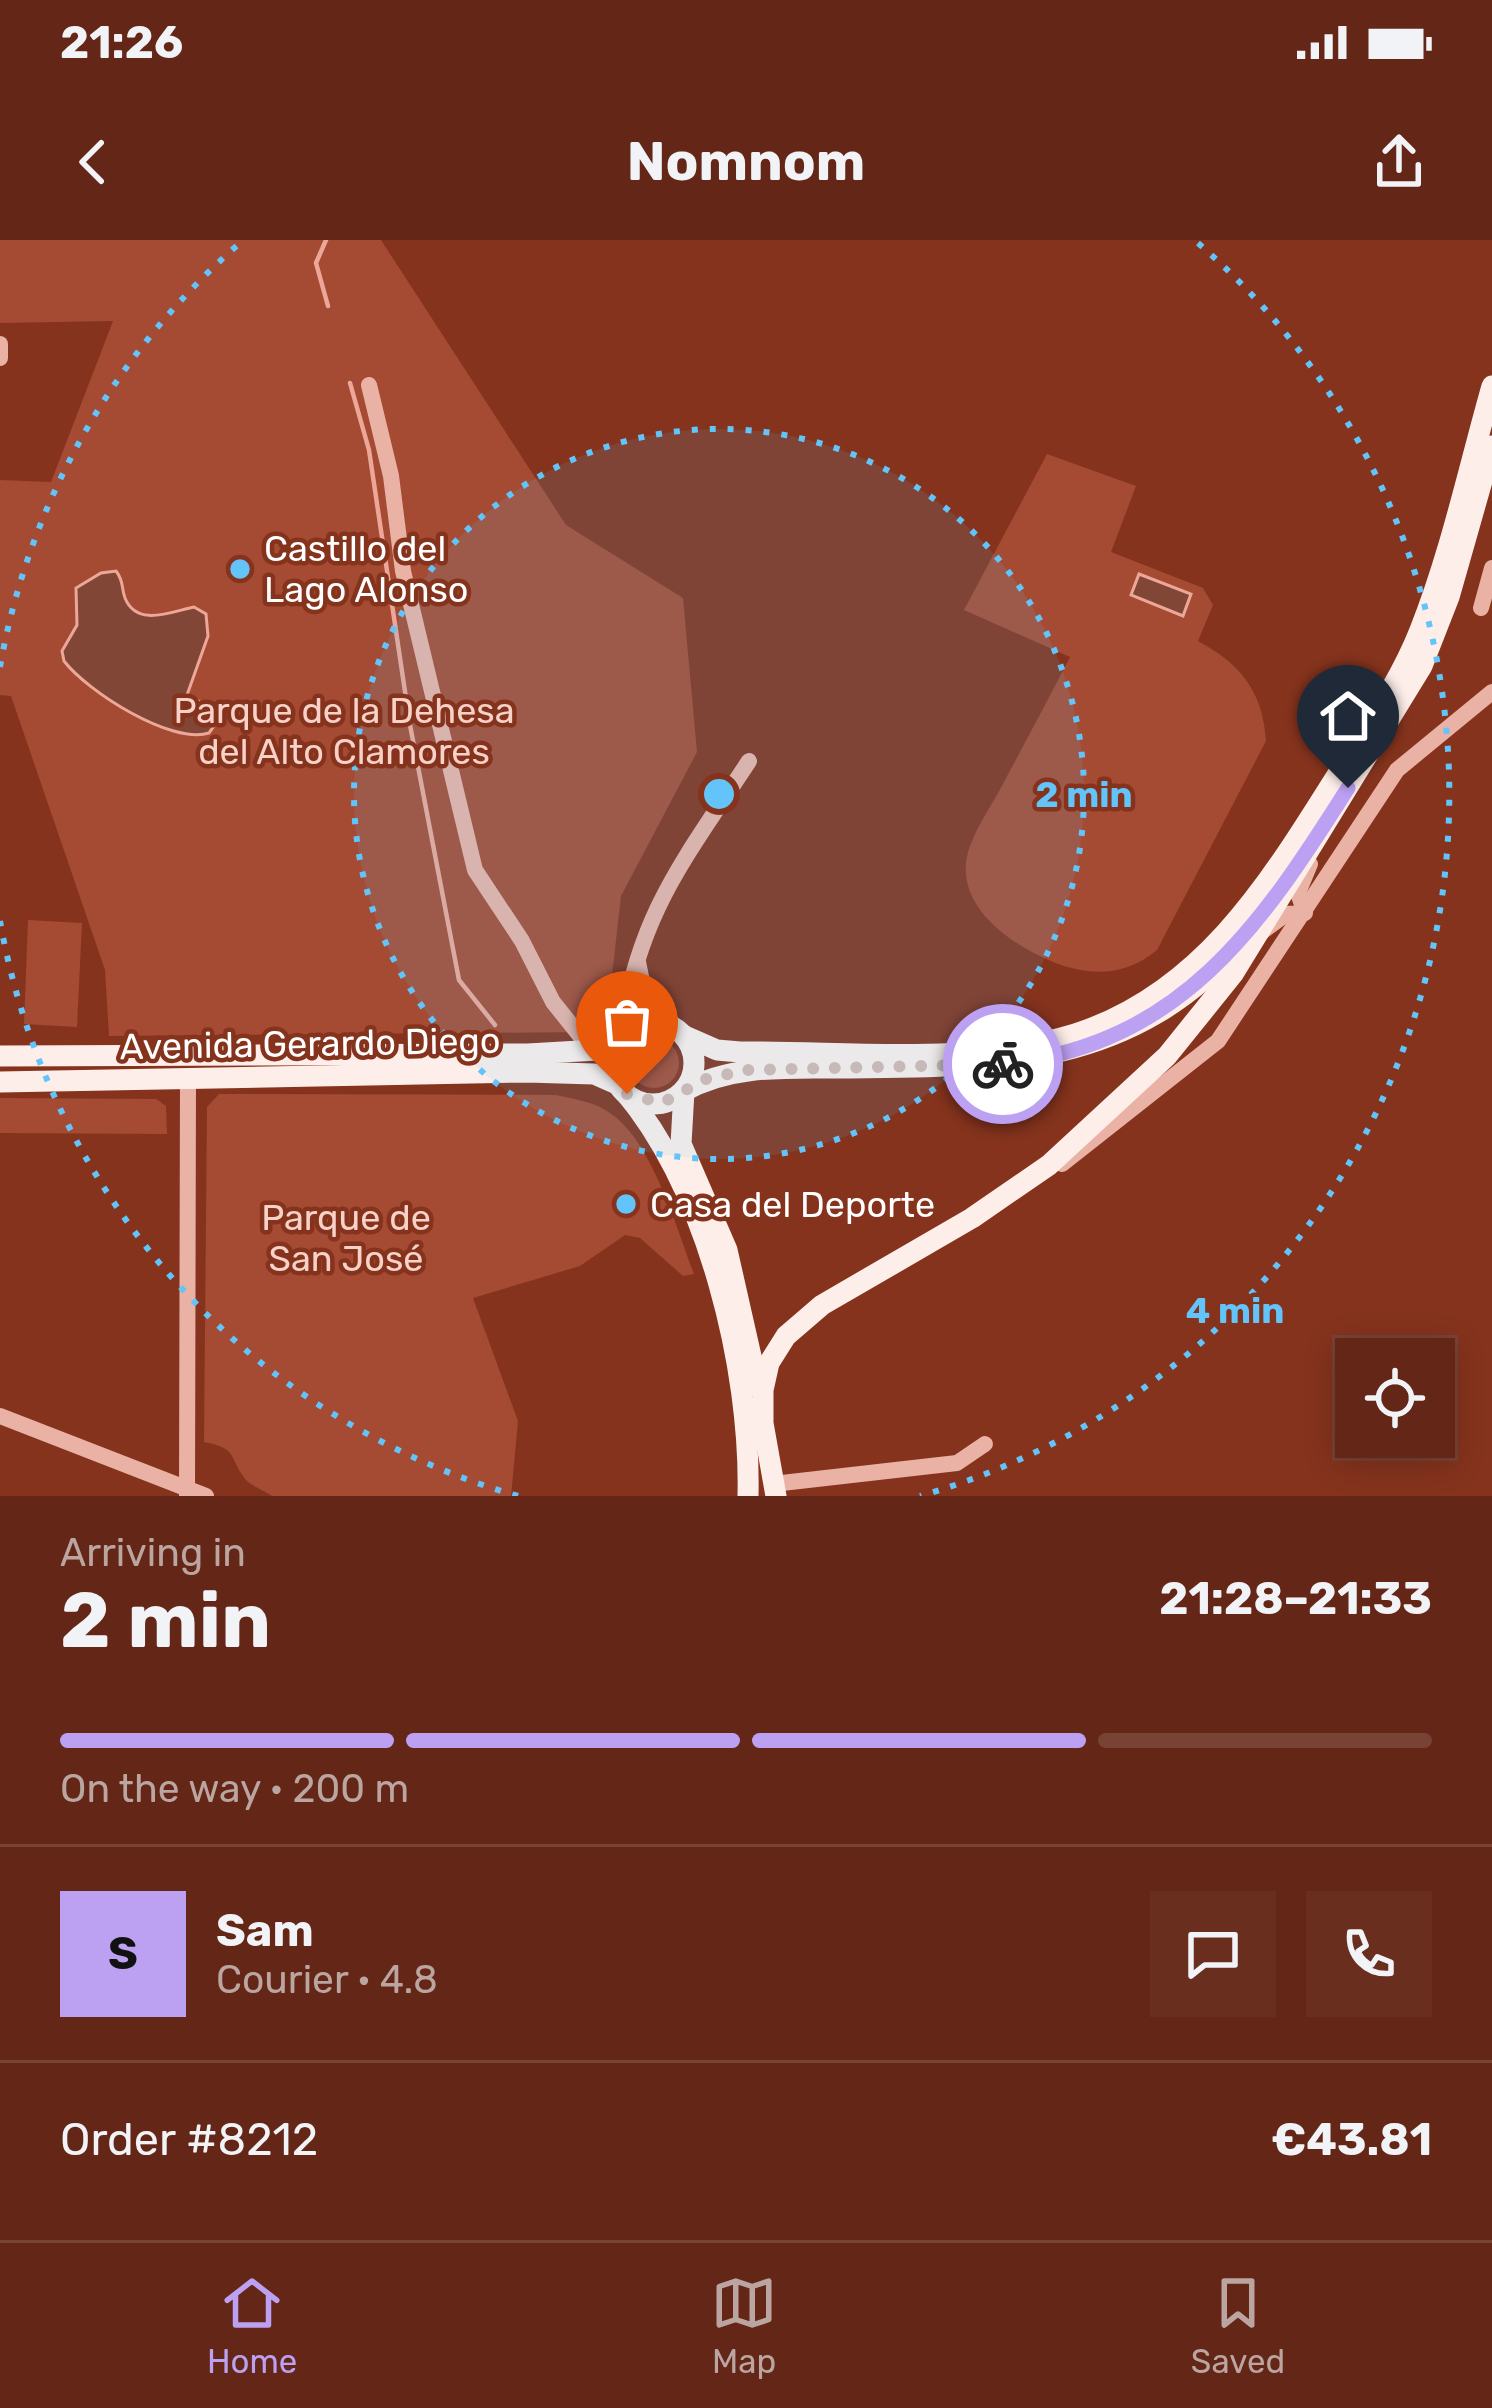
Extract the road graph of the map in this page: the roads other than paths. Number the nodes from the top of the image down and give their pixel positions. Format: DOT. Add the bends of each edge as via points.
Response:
graph roads {
  1 [pos="0,344"];
  2 [pos="0,358"];
  3 [pos="369,386"];
  4 [pos="1492,386"];
  5 [pos="1492,446"];
  6 [pos="1492,568"];
  7 [pos="1481,608"];
  8 [pos="1492,692"];
  9 [pos="749,761"];
  10 [pos="1348,788"];
  11 [pos="1308,851"];
  12 [pos="1305,913"];
  13 [pos="1257,936"];
  14 [pos="638,953"];
  15 [pos="682,1034"];
  16 [pos="580,1037"];
  17 [pos="619,1040"];
  18 [pos="0,1056"];
  19 [pos="188,1079"];
  20 [pos="0,1082"];
  21 [pos="622,1088"];
  22 [pos="684,1090"];
  23 [pos="955,1228"];
  24 [pos="0,1416"];
  25 [pos="763,1423"];
  26 [pos="985,1444"];
  27 [pos="775,1490"];
  28 [pos="186,1492"];
  29 [pos="206,1496"];
  30 [pos="748,1496"];
  1 -- 2 [label="street"];
  3 -- 16 [label="street" via="403,572 475,870"];
  4 -- 15 [label="main road" via="1425,616 1397,679 1269,880 1187,973 1100,1024 1010,1047 740,1052"];
  5 -- 10 [label="main road" via="1435,638"];
  6 -- 7 [label="street"];
  8 -- 12 [label="street" via="1397,770"];
  9 -- 14 [label="street" via="654,908"];
  10 -- 11 [label="main road"];
  10 -- 12 [label="street" via="1300,883"];
  11 -- 13 [label="main road"];
  11 -- 22 [label="main road" via="1213,972 1109,1038 1011,1063 746,1070"];
  12 -- 13 [label="street" via="1286,914"];
  12 -- 23 [label="street" via="1218,1041 1052,1172"];
  13 -- 23 [label="main road" via="1211,1003 1134,1089 1048,1165"];
  14 -- 15 [label="street" via="644,991"];
  14 -- 17 [label="street"];
  15 -- 17 [label="main road" via="650,1022"];
  15 -- 22 [label="main road" via="694,1064"];
  17 -- 18 [label="main road, Avenida Gerardo Diego" via="597,1051 528,1054"];
  17 -- 21 [label="main road" via="613,1067"];
  19 -- 20 [label="main road, Avenida Gerardo Diego"];
  19 -- 21 [label="main road, Avenida Gerardo Diego" via="568,1073"];
  19 -- 28 [label="street"];
  21 -- 22 [label="main road" via="654,1104"];
  21 -- 30 [label="main road" via="676,1178 724,1307"];
  22 -- 25 [label="main road" via="681,1144 727,1250"];
  23 -- 25 [label="main road" via="822,1305 785,1336 767,1367"];
  24 -- 28 [label="street"];
  25 -- 27 [label="main road"];
  26 -- 27 [label="street" via="957,1463"];
  28 -- 29 [label="street"];
}
